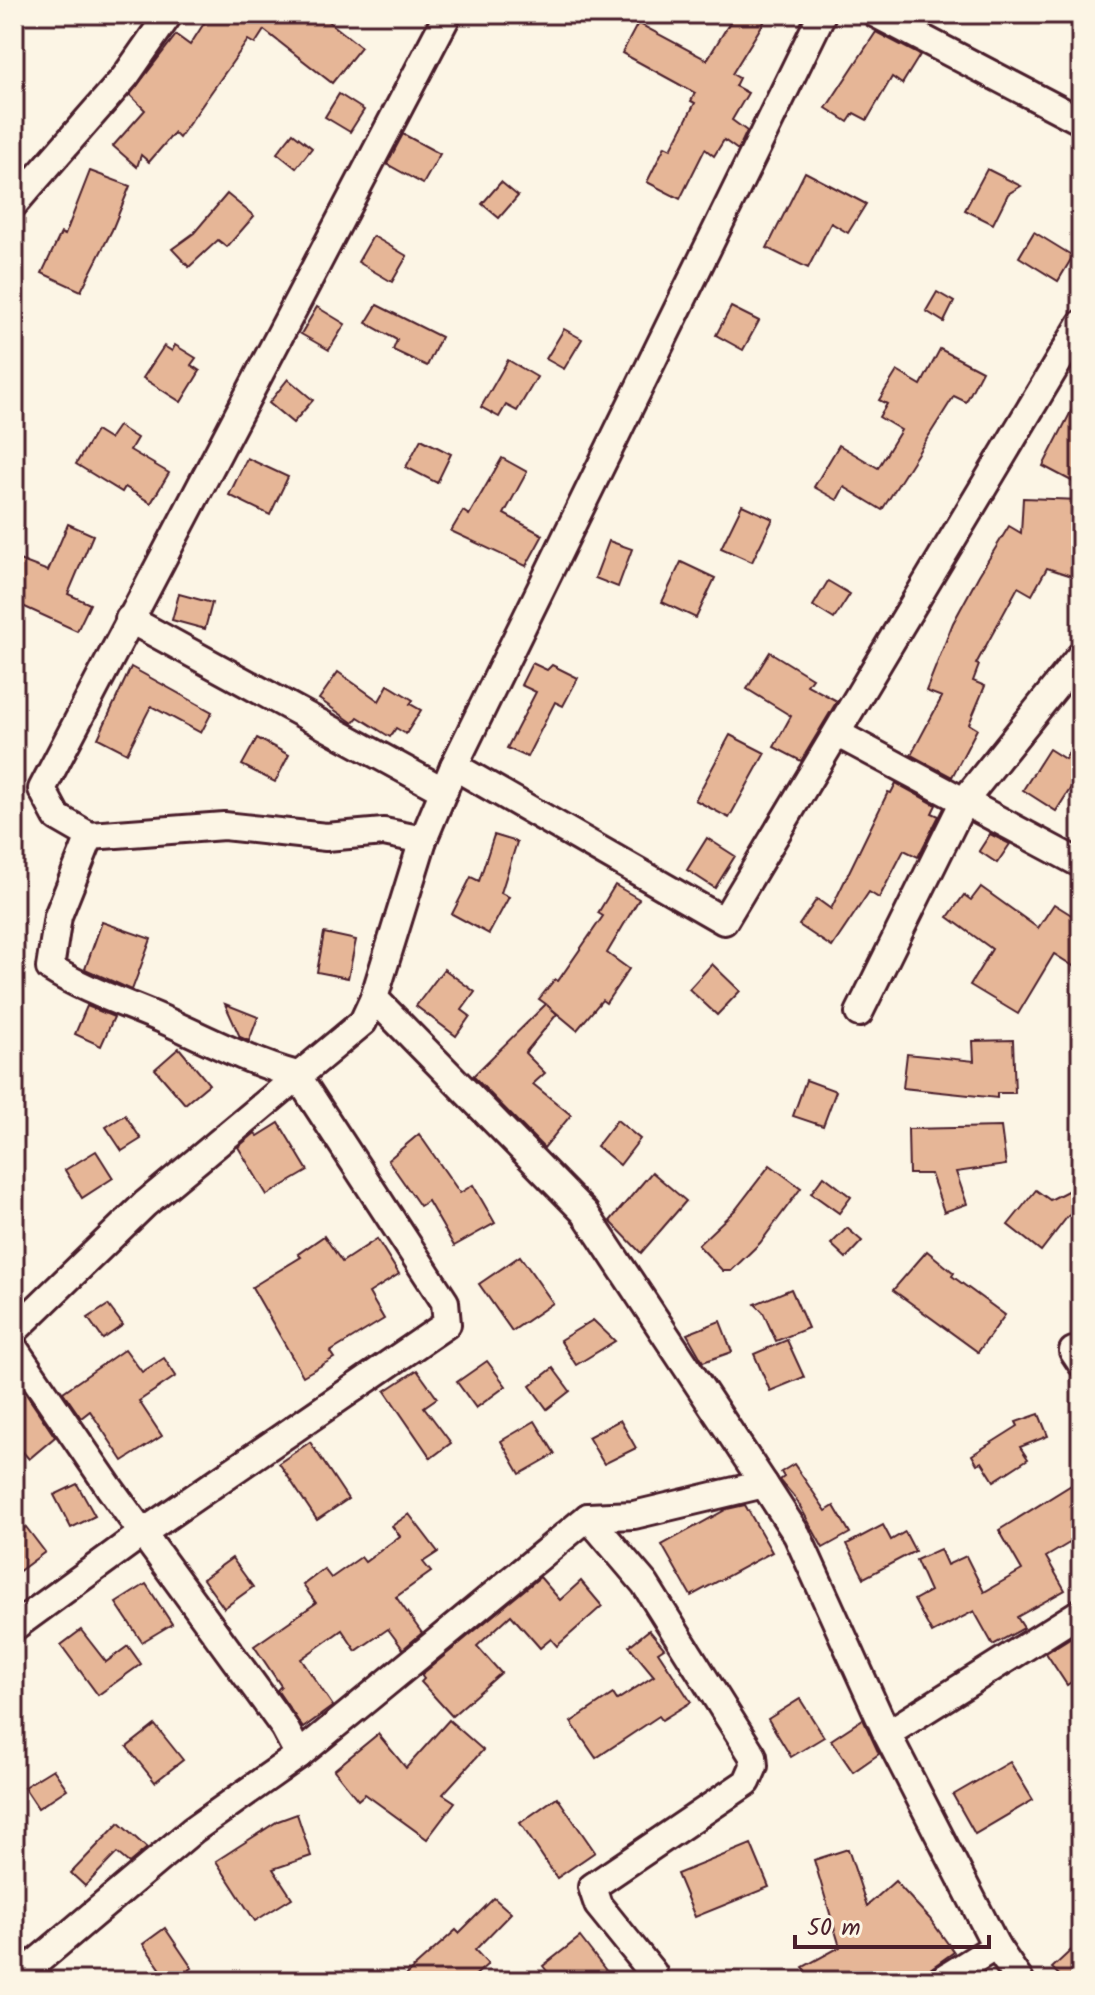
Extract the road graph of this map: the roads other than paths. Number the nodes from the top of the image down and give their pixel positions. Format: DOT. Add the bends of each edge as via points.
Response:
graph roads {
  1 [pos="169,14"];
  2 [pos="448,14"];
  3 [pos="822,14"];
  4 [pos="876,14"];
  5 [pos="1081,121"];
  6 [pos="14,204"];
  7 [pos="1081,324"];
  8 [pos="129,619"];
  9 [pos="1081,655"];
  10 [pos="838,734"];
  11 [pos="454,766"];
  12 [pos="444,791"];
  13 [pos="964,801"];
  14 [pos="90,836"];
  15 [pos="423,840"];
  16 [pos="1081,864"];
  17 [pos="374,998"];
  18 [pos="859,1013"];
  19 [pos="297,1075"];
  20 [pos="14,1331"];
  21 [pos="14,1348"];
  22 [pos="764,1484"];
  23 [pos="588,1517"];
  24 [pos="144,1532"];
  25 [pos="1081,1612"];
  26 [pos="14,1627"];
  27 [pos="887,1734"];
  28 [pos="299,1755"];
  29 [pos="996,1946"];
  30 [pos="653,1973"];
  31 [pos="14,1981"];
  32 [pos="940,1981"];
  33 [pos="1020,1981"];
  1 -- 6 [label="street" via="125,77"];
  2 -- 8 [label="street"];
  3 -- 11 [label="street"];
  4 -- 5 [label="street"];
  7 -- 10 [label="street"];
  8 -- 12 [label="street"];
  8 -- 14 [label="street" via="42,789 57,817"];
  9 -- 13 [label="street"];
  10 -- 11 [label="street" via="724,921"];
  10 -- 13 [label="street"];
  11 -- 12 [label="street"];
  12 -- 15 [label="street"];
  13 -- 16 [label="street"];
  13 -- 18 [label="street"];
  14 -- 15 [label="street" via="224,826 326,837 384,832"];
  14 -- 19 [label="street" via="58,916 50,968 83,989"];
  15 -- 17 [label="street"];
  17 -- 19 [label="street" via="363,1022"];
  17 -- 22 [label="street" via="585,1213"];
  19 -- 20 [label="street" via="145,1204"];
  19 -- 24 [label="street" via="445,1302 447,1324"];
  21 -- 24 [label="street"];
  22 -- 23 [label="street" via="634,1515"];
  22 -- 27 [label="street" via="797,1535"];
  23 -- 28 [label="street"];
  23 -- 30 [label="street" via="645,1584 753,1756 747,1782 592,1887 598,1905"];
  24 -- 26 [label="street"];
  24 -- 28 [label="street"];
  25 -- 27 [label="street"];
  27 -- 29 [label="street"];
  28 -- 31 [label="street" via="193,1830"];
  29 -- 32 [label="street"];
  29 -- 33 [label="street"];
}
